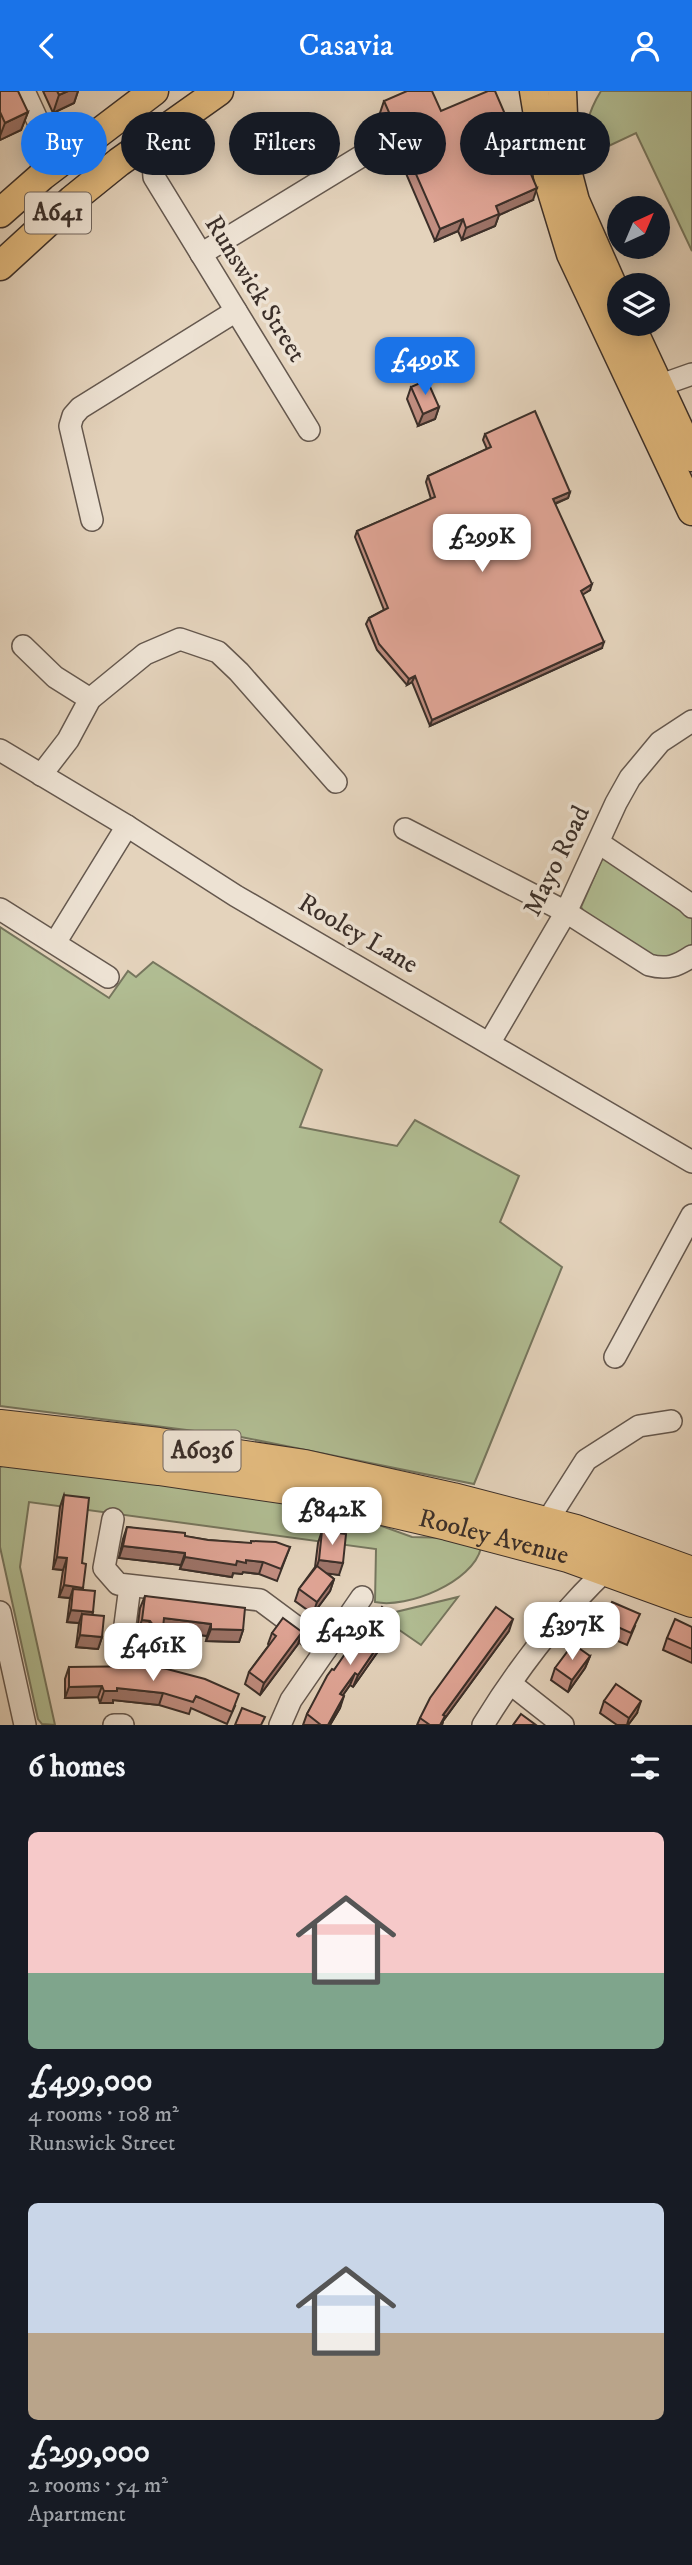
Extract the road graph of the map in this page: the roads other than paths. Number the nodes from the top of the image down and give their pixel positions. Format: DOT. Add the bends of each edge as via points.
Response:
graph roads {
  1 [pos="23,91"];
  2 [pos="154,91"];
  3 [pos="219,91"];
  4 [pos="534,91"];
  5 [pos="576,91"];
  6 [pos="561,104"];
  7 [pos="33,112"];
  8 [pos="189,112"];
  9 [pos="107,127"];
  10 [pos="354,161"];
  11 [pos="119,163"];
  12 [pos="42,176"];
  13 [pos="154,177"];
  14 [pos="0,213"];
  15 [pos="201,254"];
  16 [pos="0,266"];
  17 [pos="607,274"];
  18 [pos="236,311"];
  19 [pos="635,336"];
  20 [pos="692,375"];
  21 [pos="658,386"];
  22 [pos="309,430"];
  23 [pos="692,457"];
  24 [pos="692,511"];
  25 [pos="92,520"];
  26 [pos="23,646"];
  27 [pos="90,699"];
  28 [pos="692,721"];
  29 [pos="0,750"];
  30 [pos="41,775"];
  31 [pos="336,782"];
  32 [pos="127,826"];
  33 [pos="405,829"];
  34 [pos="599,843"];
  35 [pos="692,907"];
  36 [pos="0,909"];
  37 [pos="566,912"];
  38 [pos="55,943"];
  39 [pos="692,956"];
  40 [pos="108,977"];
  41 [pos="490,1042"];
  42 [pos="692,1161"];
  43 [pos="692,1215"];
  44 [pos="615,1357"];
  45 [pos="671,1420"];
  46 [pos="0,1426"];
  47 [pos="0,1450"];
  48 [pos="113,1519"];
  49 [pos="546,1523"];
  50 [pos="606,1570"];
  51 [pos="692,1573"];
  52 [pos="130,1586"];
  53 [pos="362,1597"];
  54 [pos="692,1601"];
  55 [pos="0,1612"];
  56 [pos="123,1640"];
  57 [pos="326,1649"];
  58 [pos="510,1684"];
  59 [pos="25,1725"];
  60 [pos="114,1725"];
  61 [pos="123,1725"];
  62 [pos="280,1725"];
  63 [pos="483,1725"];
  64 [pos="563,1725"];
  1 -- 7 [label="street"];
  2 -- 9 [label="main road, A641"];
  3 -- 8 [label="main road, A641"];
  4 -- 24 [label="main road" via="549,182 571,254"];
  5 -- 6 [label="main road"];
  6 -- 17 [label="main road" via="565,163 575,201"];
  10 -- 15 [label="street"];
  11 -- 13 [label="street"];
  11 -- 16 [label="main road, A641"];
  12 -- 14 [label="main road, A641"];
  13 -- 15 [label="street, Runswick Street"];
  15 -- 18 [label="street, Runswick Street"];
  18 -- 22 [label="street, Runswick Street"];
  18 -- 25 [label="street" via="73,416 71,431"];
  19 -- 21 [label="main road"];
  20 -- 21 [label="street"];
  21 -- 23 [label="main road"];
  26 -- 27 [label="street" via="55,677"];
  27 -- 30 [label="street" via="68,740"];
  27 -- 31 [label="street" via="145,654 180,639 218,652"];
  28 -- 34 [label="street, Mayo Road" via="644,759 616,803"];
  29 -- 30 [label="street, Rooley Lane"];
  30 -- 32 [label="street, Rooley Lane"];
  32 -- 38 [label="street"];
  32 -- 41 [label="street, Rooley Lane" via="236,896"];
  33 -- 37 [label="street"];
  34 -- 35 [label="street"];
  34 -- 37 [label="street, Mayo Road"];
  36 -- 38 [label="street"];
  37 -- 39 [label="street" via="649,965 664,969"];
  37 -- 41 [label="street, Mayo Road"];
  38 -- 40 [label="street"];
  41 -- 42 [label="street, Rooley Lane"];
  43 -- 44 [label="street"];
  45 -- 49 [label="street" via="639,1426 586,1461"];
  46 -- 49 [label="highway, Rooley Avenue / A6036" via="305,1466"];
  47 -- 50 [label="highway, Rooley Avenue / A6036" via="301,1490 541,1549"];
  48 -- 52 [label="street" via="104,1567 118,1584"];
  49 -- 51 [label="highway, Rooley Avenue / A6036"];
  50 -- 54 [label="highway, Rooley Avenue / A6036"];
  50 -- 58 [label="street" via="574,1600"];
  52 -- 56 [label="street"];
  52 -- 57 [label="street" via="260,1600"];
  53 -- 57 [label="street"];
  55 -- 59 [label="street"];
  57 -- 62 [label="street" via="291,1700"];
  58 -- 63 [label="street"];
  58 -- 64 [label="street"];
  60 -- 61 [label="street"];
}
